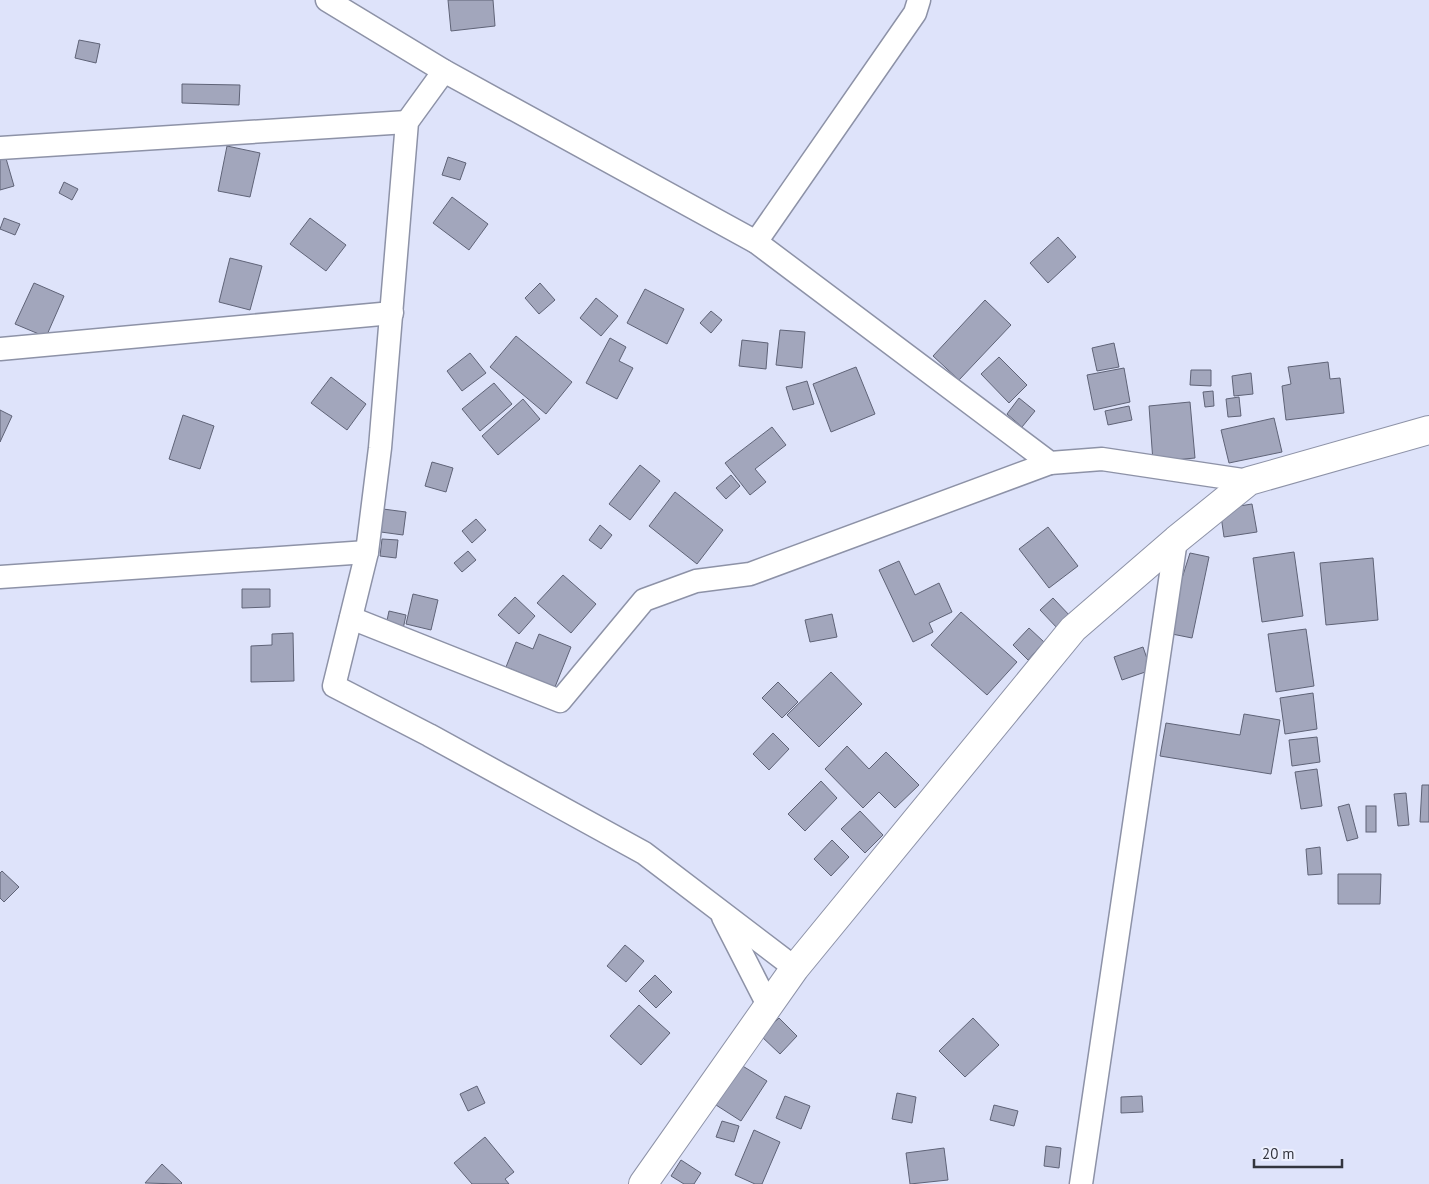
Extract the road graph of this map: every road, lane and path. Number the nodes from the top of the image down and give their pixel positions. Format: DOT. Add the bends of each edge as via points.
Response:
graph roads {
  1 [pos="327,0"];
  2 [pos="919,0"];
  3 [pos="444,71"];
  4 [pos="406,122"];
  5 [pos="0,148"];
  6 [pos="756,242"];
  7 [pos="392,313"];
  8 [pos="0,349"];
  9 [pos="1429,430"];
  10 [pos="1050,463"];
  11 [pos="1249,482"];
  12 [pos="1176,540"];
  13 [pos="367,552"];
  14 [pos="0,577"];
  15 [pos="351,618"];
  16 [pos="720,910"];
  17 [pos="795,968"];
  18 [pos="769,1007"];
  19 [pos="643,1184"];
  20 [pos="1081,1184"];
  1 -- 3 [label="street"];
  2 -- 6 [label="street" via="914,13"];
  3 -- 4 [label="street"];
  3 -- 6 [label="street"];
  4 -- 5 [label="street"];
  4 -- 7 [label="street"];
  6 -- 10 [label="street"];
  7 -- 8 [label="street"];
  7 -- 13 [label="street"];
  9 -- 11 [label="street"];
  10 -- 11 [label="street" via="1102,459"];
  10 -- 15 [label="street" via="750,574 696,581 644,600 560,701"];
  11 -- 12 [label="street"];
  12 -- 17 [label="street" via="1072,628"];
  12 -- 20 [label="street"];
  13 -- 14 [label="street"];
  13 -- 15 [label="street"];
  15 -- 16 [label="street" via="334,686 644,853"];
  16 -- 17 [label="street"];
  16 -- 18 [label="street"];
  17 -- 18 [label="street"];
  18 -- 19 [label="street"];
}
